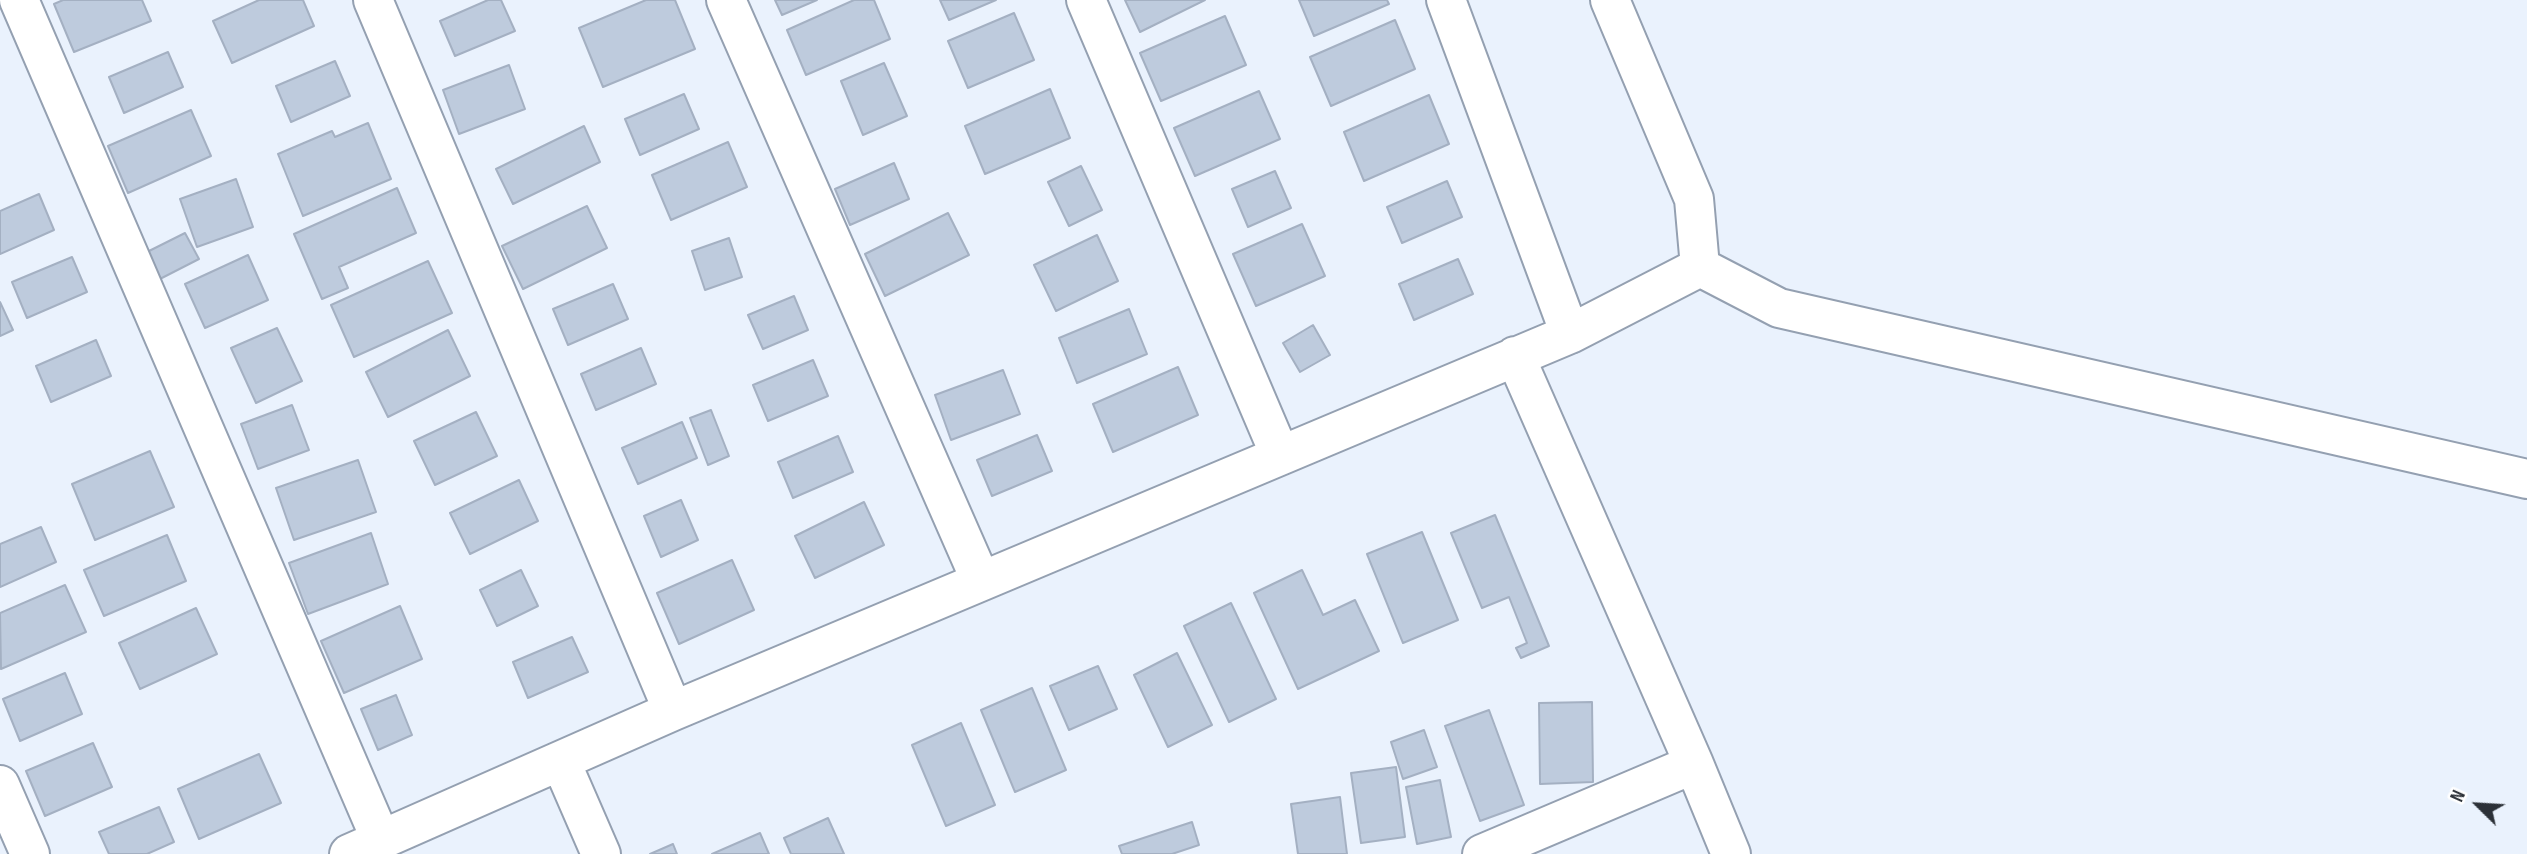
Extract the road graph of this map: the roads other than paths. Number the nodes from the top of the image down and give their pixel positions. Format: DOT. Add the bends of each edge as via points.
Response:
graph roads {
  1 [pos="19,0"];
  2 [pos="373,0"];
  3 [pos="726,0"];
  4 [pos="1086,0"];
  5 [pos="1447,0"];
  6 [pos="1610,0"];
  7 [pos="1700,267"];
  8 [pos="1570,334"];
  9 [pos="1515,356"];
  10 [pos="1280,455"];
  11 [pos="2527,479"];
  12 [pos="981,581"];
  13 [pos="673,711"];
  14 [pos="561,762"];
  15 [pos="1694,764"];
  16 [pos="0,785"];
  17 [pos="365,847"];
  18 [pos="30,854"];
  19 [pos="601,854"];
  20 [pos="1482,854"];
  21 [pos="1731,854"];
  1 -- 17 [label="street"];
  2 -- 13 [label="street"];
  3 -- 12 [label="street"];
  4 -- 10 [label="street"];
  5 -- 8 [label="street"];
  6 -- 7 [label="street" via="1694,199"];
  7 -- 8 [label="street"];
  7 -- 11 [label="street" via="1779,308"];
  8 -- 9 [label="street"];
  9 -- 10 [label="street"];
  9 -- 15 [label="street"];
  10 -- 12 [label="street"];
  12 -- 13 [label="street"];
  13 -- 14 [label="street"];
  14 -- 17 [label="street"];
  14 -- 19 [label="street"];
  15 -- 20 [label="street"];
  15 -- 21 [label="street"];
  16 -- 18 [label="street"];
}
